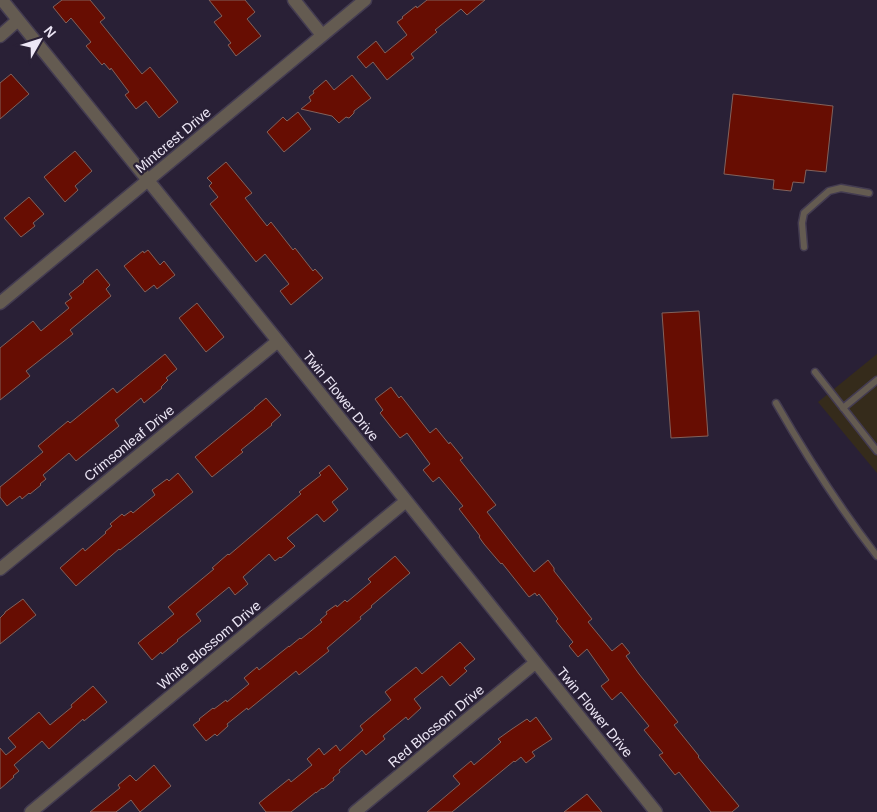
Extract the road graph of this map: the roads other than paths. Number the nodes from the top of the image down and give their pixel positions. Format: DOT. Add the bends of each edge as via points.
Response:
graph roads {
  1 [pos="2,0"];
  2 [pos="294,0"];
  3 [pos="365,0"];
  4 [pos="18,20"];
  5 [pos="0,36"];
  6 [pos="322,36"];
  7 [pos="148,180"];
  8 [pos="869,193"];
  9 [pos="804,247"];
  10 [pos="0,303"];
  11 [pos="278,340"];
  12 [pos="815,372"];
  13 [pos="877,380"];
  14 [pos="776,403"];
  15 [pos="844,408"];
  16 [pos="877,451"];
  17 [pos="406,501"];
  18 [pos="877,556"];
  19 [pos="0,569"];
  20 [pos="536,662"];
  21 [pos="31,812"];
  22 [pos="355,812"];
  23 [pos="656,812"];
  1 -- 4 [label="street, Twin Flower Drive"];
  2 -- 6 [label="street"];
  3 -- 6 [label="street, Mintcrest Drive"];
  4 -- 5 [label="street"];
  4 -- 7 [label="street, Twin Flower Drive"];
  6 -- 7 [label="street, Mintcrest Drive"];
  7 -- 10 [label="street, Mintcrest Drive"];
  7 -- 11 [label="street, Twin Flower Drive"];
  8 -- 9 [label="lane" via="841,188 823,196 804,212"];
  11 -- 17 [label="street, Twin Flower Drive"];
  11 -- 19 [label="street, Crimsonleaf Drive"];
  12 -- 15 [label="lane"];
  13 -- 15 [label="lane"];
  14 -- 18 [label="lane" via="832,495"];
  15 -- 16 [label="lane"];
  17 -- 20 [label="street, Twin Flower Drive"];
  17 -- 21 [label="street, White Blossom Drive"];
  20 -- 22 [label="street, Red Blossom Drive"];
  20 -- 23 [label="street, Twin Flower Drive"];
}
